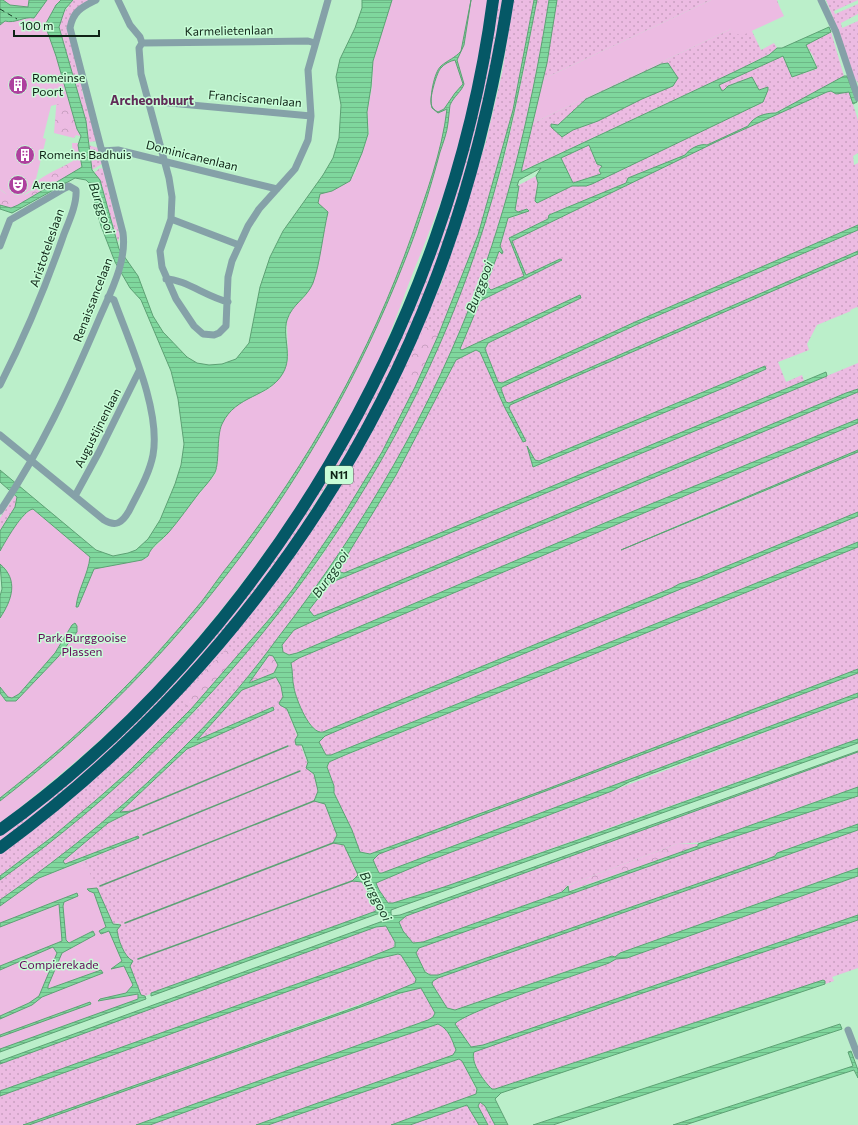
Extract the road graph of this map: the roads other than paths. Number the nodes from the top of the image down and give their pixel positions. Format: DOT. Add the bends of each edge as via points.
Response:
graph roads {
  1 [pos="96,0"];
  2 [pos="118,0"];
  3 [pos="328,0"];
  4 [pos="493,0"];
  5 [pos="508,0"];
  6 [pos="821,0"];
  7 [pos="142,43"];
  8 [pos="315,43"];
  9 [pos="858,98"];
  10 [pos="149,103"];
  11 [pos="311,116"];
  12 [pos="102,151"];
  13 [pos="164,161"];
  14 [pos="277,189"];
  15 [pos="171,219"];
  16 [pos="239,245"];
  17 [pos="0,246"];
  18 [pos="166,279"];
  19 [pos="108,297"];
  20 [pos="228,302"];
  21 [pos="139,371"];
  22 [pos="0,385"];
  23 [pos="0,435"];
  24 [pos="31,459"];
  25 [pos="75,496"];
  26 [pos="2,503"];
  27 [pos="0,511"];
  28 [pos="0,830"];
  29 [pos="0,848"];
  30 [pos="848,1030"];
  31 [pos="858,1056"];
  1 -- 12 [label="street, Renaissancelaan" via="76,12 70,28"];
  2 -- 7 [label="street"];
  3 -- 8 [label="street"];
  4 -- 28 [label="highway, N11" via="486,46 462,153 436,238 404,318 340,448 303,508 255,576 179,668 127,722 71,774"];
  5 -- 29 [label="highway, N11" via="488,103 447,246 434,282 389,383 335,482 267,583 185,682 136,733 80,784"];
  6 -- 9 [label="street" via="836,32"];
  7 -- 8 [label="street, Karmelietenlaan"];
  7 -- 10 [label="street" via="139,48 139,61"];
  8 -- 11 [label="street" via="307,77"];
  10 -- 11 [label="street, Franciscanenlaan"];
  10 -- 13 [label="street"];
  11 -- 14 [label="street" via="311,127 303,154 295,169"];
  12 -- 13 [label="street, Dominicanenlaan" via="118,150"];
  12 -- 19 [label="street, Renaissancelaan" via="123,233 124,252"];
  13 -- 14 [label="street, Dominicanenlaan"];
  13 -- 15 [label="street" via="172,197"];
  14 -- 16 [label="street" via="259,209"];
  15 -- 16 [label="street"];
  15 -- 18 [label="street" via="160,251"];
  16 -- 20 [label="street" via="228,277"];
  17 -- 22 [label="street, Aristoteleslaan" via="10,220 64,188 69,186 76,190 69,220 49,278 26,334"];
  18 -- 20 [label="street" via="174,279"];
  18 -- 20 [label="street" via="182,309 203,334 214,335 223,330 227,320"];
  19 -- 21 [label="street" via="114,300"];
  19 -- 24 [label="street, Renaissancelaan" via="74,377"];
  21 -- 25 [label="street, Augustijnenlaan"];
  21 -- 25 [label="street" via="155,432 153,455 146,478 124,519 118,524 113,525 104,520"];
  23 -- 24 [label="street"];
  24 -- 25 [label="street"];
  24 -- 26 [label="street, Renaissancelaan" via="10,496"];
  26 -- 27 [label="street, Renaissancelaan"];
  30 -- 31 [label="street"];
}
